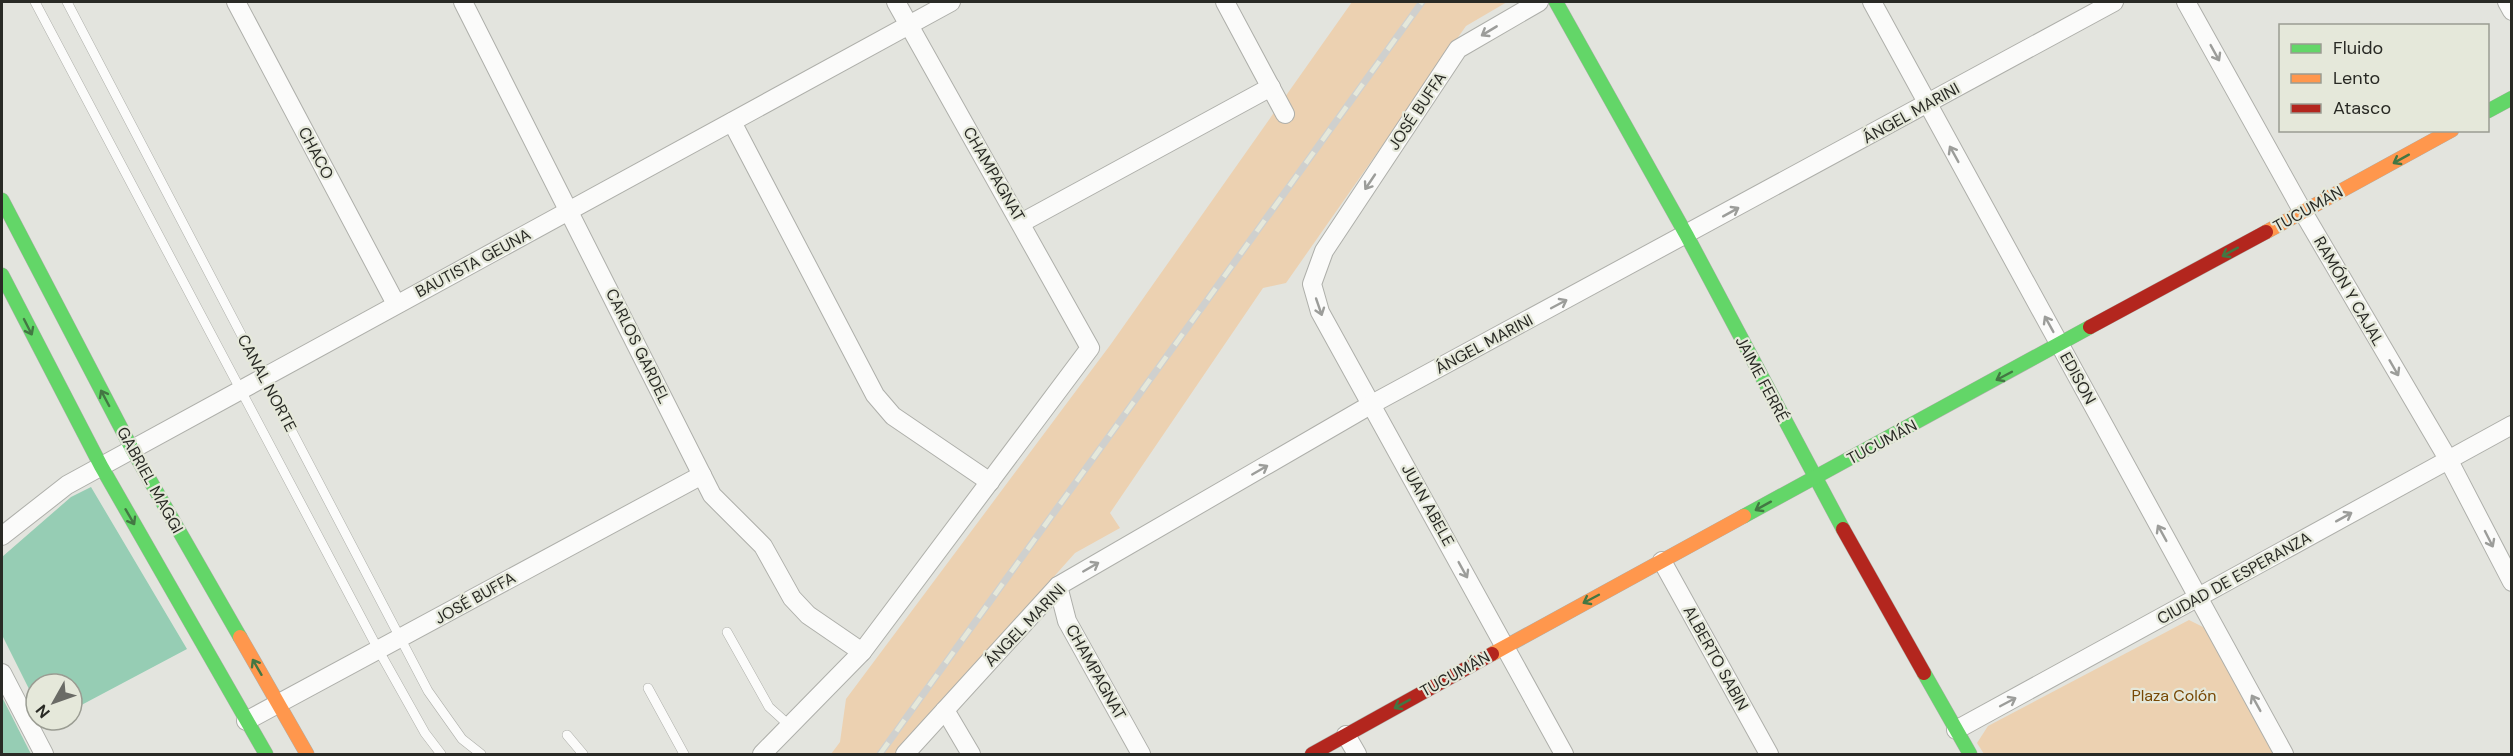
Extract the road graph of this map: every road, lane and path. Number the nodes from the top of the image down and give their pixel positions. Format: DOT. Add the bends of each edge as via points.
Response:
graph roads {
  1 [pos="35,2"];
  2 [pos="67,2"];
  3 [pos="236,2"];
  4 [pos="463,2"];
  5 [pos="896,2"];
  6 [pos="951,2"];
  7 [pos="1225,2"];
  8 [pos="1539,2"];
  9 [pos="1556,2"];
  10 [pos="1872,2"];
  11 [pos="2114,2"];
  12 [pos="2186,2"];
  13 [pos="2506,2"];
  14 [pos="2511,11"];
  15 [pos="909,24"];
  16 [pos="1271,87"];
  17 [pos="2511,98"];
  18 [pos="1927,104"];
  19 [pos="2489,110"];
  20 [pos="1285,114"];
  21 [pos="732,122"];
  22 [pos="2448,132"];
  23 [pos="2,201"];
  24 [pos="571,212"];
  25 [pos="2303,212"];
  26 [pos="1021,223"];
  27 [pos="1687,236"];
  28 [pos="1324,251"];
  29 [pos="2,275"];
  30 [pos="396,304"];
  31 [pos="2060,345"];
  32 [pos="265,378"];
  33 [pos="242,391"];
  34 [pos="1372,404"];
  35 [pos="2511,425"];
  36 [pos="132,449"];
  37 [pos="2448,459"];
  38 [pos="101,466"];
  39 [pos="702,475"];
  40 [pos="1814,478"];
  41 [pos="990,482"];
  42 [pos="2,536"];
  43 [pos="1662,561"];
  44 [pos="2511,582"];
  45 [pos="1058,586"];
  46 [pos="2198,599"];
  47 [pos="727,632"];
  48 [pos="402,638"];
  49 [pos="1506,646"];
  50 [pos="379,651"];
  51 [pos="862,652"];
  52 [pos="2,673"];
  53 [pos="648,688"];
  54 [pos="278,704"];
  55 [pos="945,710"];
  56 [pos="246,721"];
  57 [pos="790,726"];
  58 [pos="1956,730"];
  59 [pos="567,735"];
  60 [pos="1346,735"];
  61 [pos="44,754"];
  62 [pos="266,754"];
  63 [pos="307,754"];
  64 [pos="441,754"];
  65 [pos="481,754"];
  66 [pos="583,754"];
  67 [pos="684,754"];
  68 [pos="762,754"];
  69 [pos="904,754"];
  70 [pos="971,754"];
  71 [pos="1141,754"];
  72 [pos="1312,754"];
  73 [pos="1357,754"];
  74 [pos="1564,754"];
  75 [pos="1769,754"];
  76 [pos="1970,754"];
  77 [pos="2284,754"];
  1 -- 33 [label="lane, CANAL NORTE"];
  2 -- 32 [label="lane, CANAL NORTE"];
  3 -- 30 [label="street, CHACO"];
  4 -- 24 [label="street, CARLOS GARDEL"];
  5 -- 15 [label="street, CHAMPAGNAT"];
  6 -- 15 [label="street, BAUTISTA GEUNA"];
  7 -- 16 [label="street"];
  8 -- 28 [label="street, JOSÉ BUFFA, one-way" via="1458,49"];
  9 -- 27 [label="street, JAIME FERRÉ"];
  10 -- 18 [label="street, EDISON"];
  11 -- 18 [label="street, ÁNGEL MARINI"];
  12 -- 25 [label="street, RAMÓN Y CAJAL, one-way"];
  13 -- 14 [label="street"];
  15 -- 21 [label="street, BAUTISTA GEUNA"];
  15 -- 26 [label="street, CHAMPAGNAT"];
  16 -- 20 [label="street"];
  16 -- 26 [label="street"];
  17 -- 19 [label="street"];
  27 -- 18 [label="street, ÁNGEL MARINI, one-way"];
  31 -- 18 [label="street, EDISON, one-way"];
  21 -- 24 [label="street, BAUTISTA GEUNA"];
  21 -- 41 [label="street" via="875,395 893,416"];
  22 -- 25 [label="street, TUCUMÁN, one-way"];
  36 -- 23 [label="street, GABRIEL MAGGI, one-way"];
  24 -- 30 [label="street, BAUTISTA GEUNA"];
  24 -- 39 [label="street, CARLOS GARDEL"];
  25 -- 31 [label="street, TUCUMÁN, one-way"];
  25 -- 37 [label="street, RAMÓN Y CAJAL, one-way"];
  26 -- 41 [label="street, CHAMPAGNAT" via="1090,348"];
  34 -- 27 [label="street, ÁNGEL MARINI, one-way"];
  27 -- 40 [label="street, JAIME FERRÉ"];
  28 -- 34 [label="street, JUAN ABELE, one-way" via="1312,284 1320,312"];
  29 -- 38 [label="street, one-way"];
  30 -- 32 [label="street, BAUTISTA GEUNA"];
  31 -- 40 [label="street, TUCUMÁN, one-way"];
  46 -- 31 [label="street, EDISON, one-way"];
  32 -- 33 [label="street, BAUTISTA GEUNA"];
  32 -- 48 [label="lane, CANAL NORTE"];
  33 -- 36 [label="street, BAUTISTA GEUNA"];
  33 -- 50 [label="lane, CANAL NORTE"];
  45 -- 34 [label="street, ÁNGEL MARINI, one-way"];
  34 -- 49 [label="street, JUAN ABELE, one-way"];
  35 -- 37 [label="street, CIUDAD DE ESPERANZA"];
  36 -- 38 [label="street, BAUTISTA GEUNA"];
  54 -- 36 [label="street, GABRIEL MAGGI, one-way"];
  37 -- 44 [label="street, RAMÓN Y CAJAL, one-way"];
  46 -- 37 [label="street, CIUDAD DE ESPERANZA, one-way"];
  38 -- 42 [label="street, BAUTISTA GEUNA" via="67,485"];
  38 -- 56 [label="street, one-way"];
  39 -- 48 [label="street, JOSÉ BUFFA"];
  39 -- 51 [label="street, CARLOS GARDEL" via="712,495 763,546 792,598 808,615"];
  40 -- 43 [label="street, TUCUMÁN, one-way"];
  40 -- 58 [label="street, JAIME FERRÉ"];
  41 -- 51 [label="street"];
  43 -- 49 [label="street, TUCUMÁN, one-way"];
  43 -- 75 [label="street, ALBERTO SABIN"];
  45 -- 55 [label="street, ÁNGEL MARINI"];
  45 -- 71 [label="street, CHAMPAGNAT" via="1066,621"];
  58 -- 46 [label="street, CIUDAD DE ESPERANZA, one-way"];
  77 -- 46 [label="street, EDISON, one-way"];
  47 -- 57 [label="lane" via="769,707"];
  48 -- 50 [label="street, JOSÉ BUFFA"];
  48 -- 65 [label="lane, CANAL NORTE" via="428,691 462,739"];
  49 -- 60 [label="street, TUCUMÁN, one-way"];
  49 -- 74 [label="street, JUAN ABELE"];
  50 -- 54 [label="street, JOSÉ BUFFA"];
  50 -- 64 [label="lane, CANAL NORTE"];
  51 -- 57 [label="street"];
  52 -- 61 [label="street"];
  53 -- 67 [label="lane"];
  54 -- 56 [label="street, JOSÉ BUFFA"];
  54 -- 63 [label="street, GABRIEL MAGGI"];
  55 -- 69 [label="street, ÁNGEL MARINI"];
  55 -- 70 [label="street"];
  56 -- 62 [label="street"];
  57 -- 68 [label="street"];
  58 -- 76 [label="street, JAIME FERRÉ"];
  59 -- 66 [label="lane"];
  60 -- 72 [label="street, TUCUMÁN"];
  60 -- 73 [label="street"];
}
